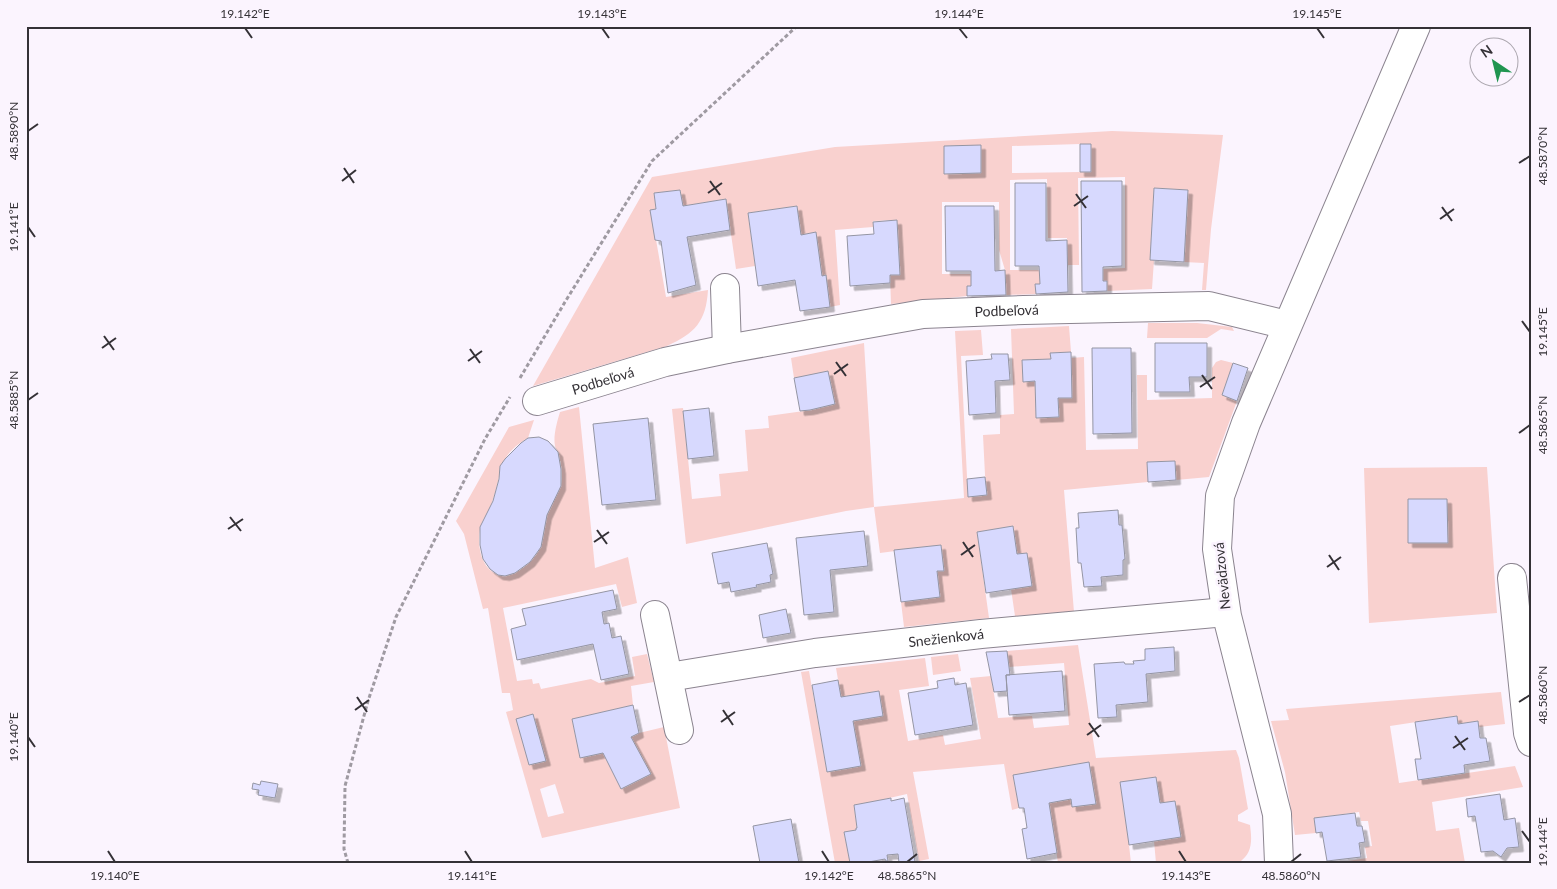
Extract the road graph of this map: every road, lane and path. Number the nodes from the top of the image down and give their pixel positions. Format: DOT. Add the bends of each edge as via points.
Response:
graph roads {
  1 [pos="1416,26"];
  2 [pos="725,288"];
  3 [pos="1288,325"];
  4 [pos="727,349"];
  5 [pos="537,401"];
  6 [pos="1512,578"];
  7 [pos="1226,612"];
  8 [pos="655,615"];
  9 [pos="668,677"];
  10 [pos="679,730"];
  11 [pos="1531,742"];
  12 [pos="1279,863"];
  1 -- 3 [label="street, Nevädzová"];
  2 -- 4 [label="street"];
  3 -- 4 [label="street, Podbeľová" via="1209,306 923,314"];
  3 -- 7 [label="street, Nevädzová" via="1246,423 1220,496 1217,550"];
  4 -- 5 [label="street, Podbeľová" via="665,362"];
  6 -- 11 [label="street"];
  7 -- 9 [label="street, Snežienková" via="815,653"];
  7 -- 12 [label="street, Nevädzová" via="1277,814"];
  8 -- 9 [label="street"];
  9 -- 10 [label="street"];
}
